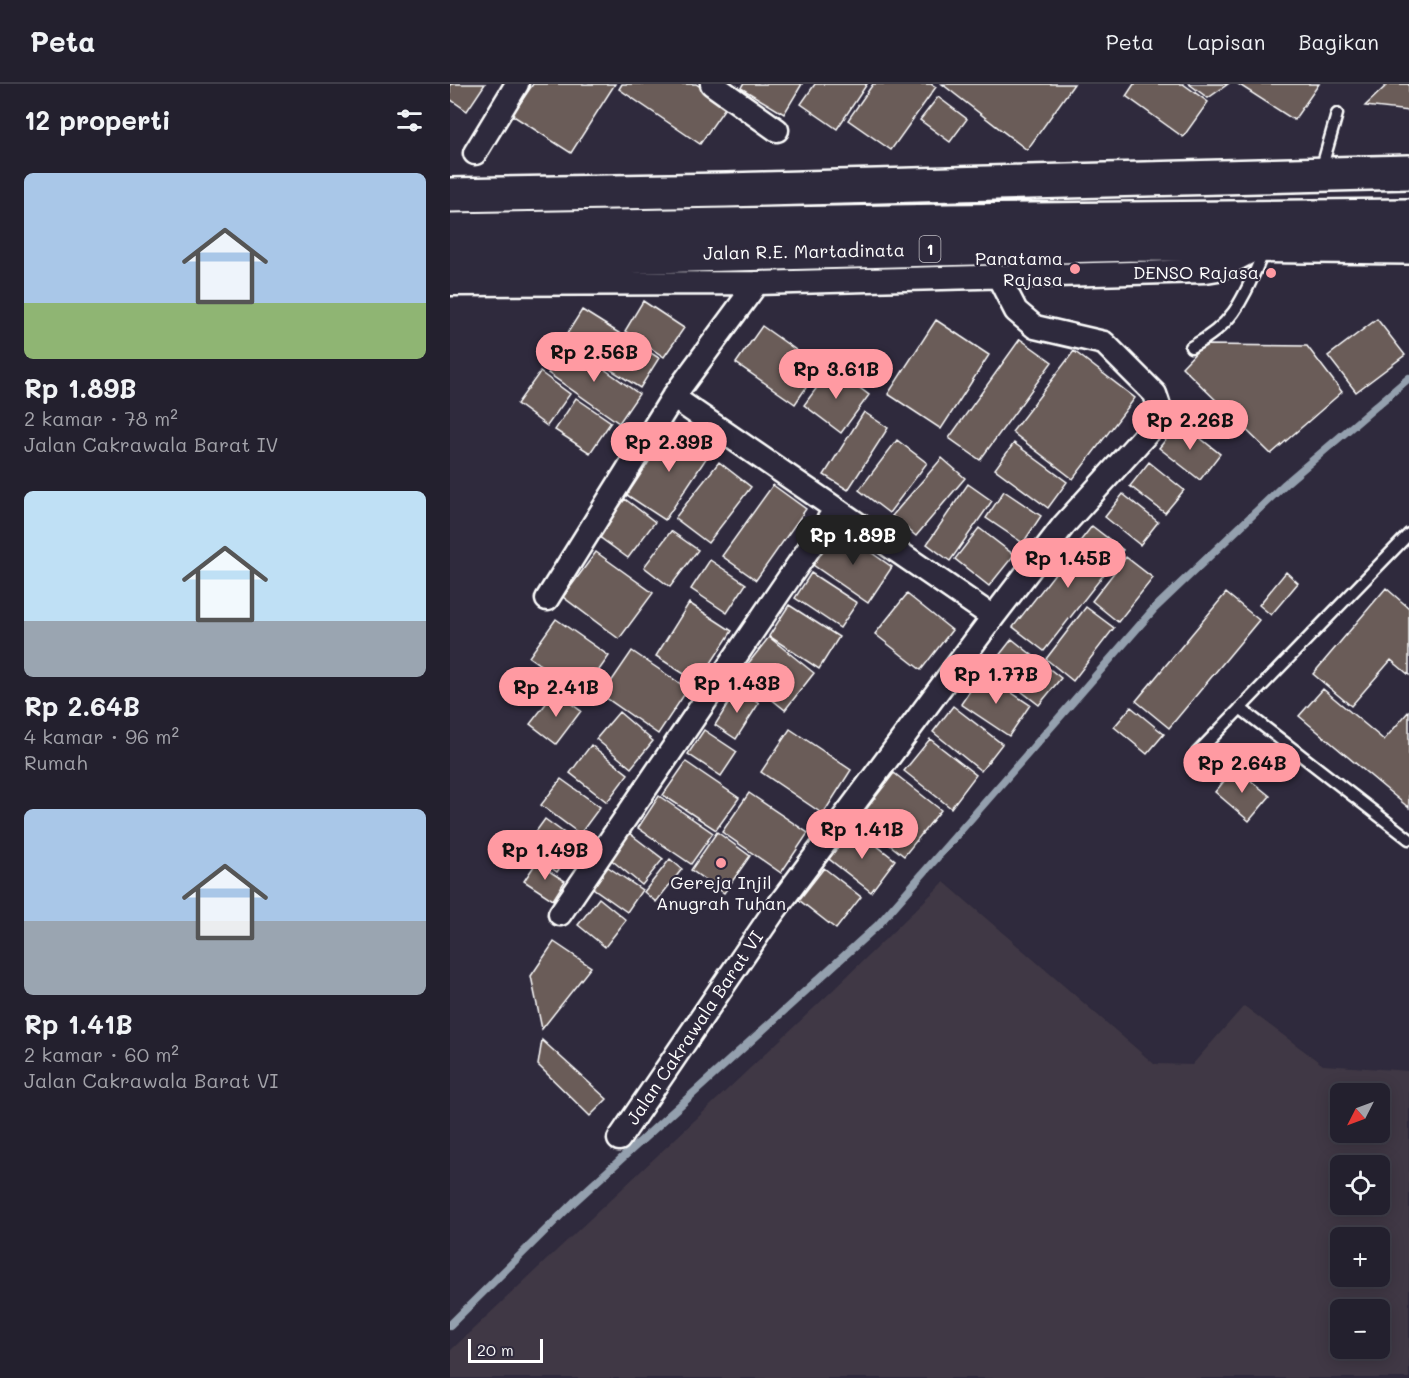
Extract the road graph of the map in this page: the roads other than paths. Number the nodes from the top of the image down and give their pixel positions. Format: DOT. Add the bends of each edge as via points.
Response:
graph roads {
  1 [pos="517,84"];
  2 [pos="712,84"];
  3 [pos="1337,114"];
  4 [pos="777,130"];
  5 [pos="475,153"];
  6 [pos="1409,172"];
  7 [pos="1320,173"];
  8 [pos="450,195"];
  9 [pos="1409,216"];
  10 [pos="450,230"];
  11 [pos="1263,246"];
  12 [pos="1409,247"];
  13 [pos="450,261"];
  14 [pos="998,276"];
  15 [pos="758,283"];
  16 [pos="450,284"];
  17 [pos="1191,347"];
  18 [pos="674,397"];
  19 [pos="836,509"];
  20 [pos="1409,534"];
  21 [pos="547,599"];
  22 [pos="993,617"];
  23 [pos="1240,708"];
  24 [pos="1197,753"];
  25 [pos="1409,839"];
  26 [pos="560,914"];
  27 [pos="619,1139"];
  1 -- 5 [label="street"];
  2 -- 4 [label="street"];
  3 -- 7 [label="lane"];
  6 -- 7 [label="highway"];
  7 -- 8 [label="highway"];
  9 -- 10 [label="highway, 1"];
  11 -- 12 [label="highway, Jalan R.E. Martadinata / 1"];
  11 -- 13 [label="highway, Jalan R.E. Martadinata / 1" via="1126,244"];
  11 -- 14 [label="street" via="1206,271"];
  11 -- 17 [label="lane" via="1237,311 1210,337"];
  14 -- 15 [label="street"];
  14 -- 22 [label="street, Jalan Cakrawala Barat VI" via="1016,311 1035,327 1104,343 1155,394 1161,412 1159,420 1063,526"];
  15 -- 16 [label="street"];
  15 -- 18 [label="street"];
  18 -- 19 [label="street"];
  18 -- 21 [label="street"];
  19 -- 22 [label="street"];
  19 -- 26 [label="street"];
  20 -- 23 [label="lane"];
  22 -- 27 [label="street, Jalan Cakrawala Barat VI" via="772,914"];
  23 -- 24 [label="lane"];
  23 -- 25 [label="lane"];
}
